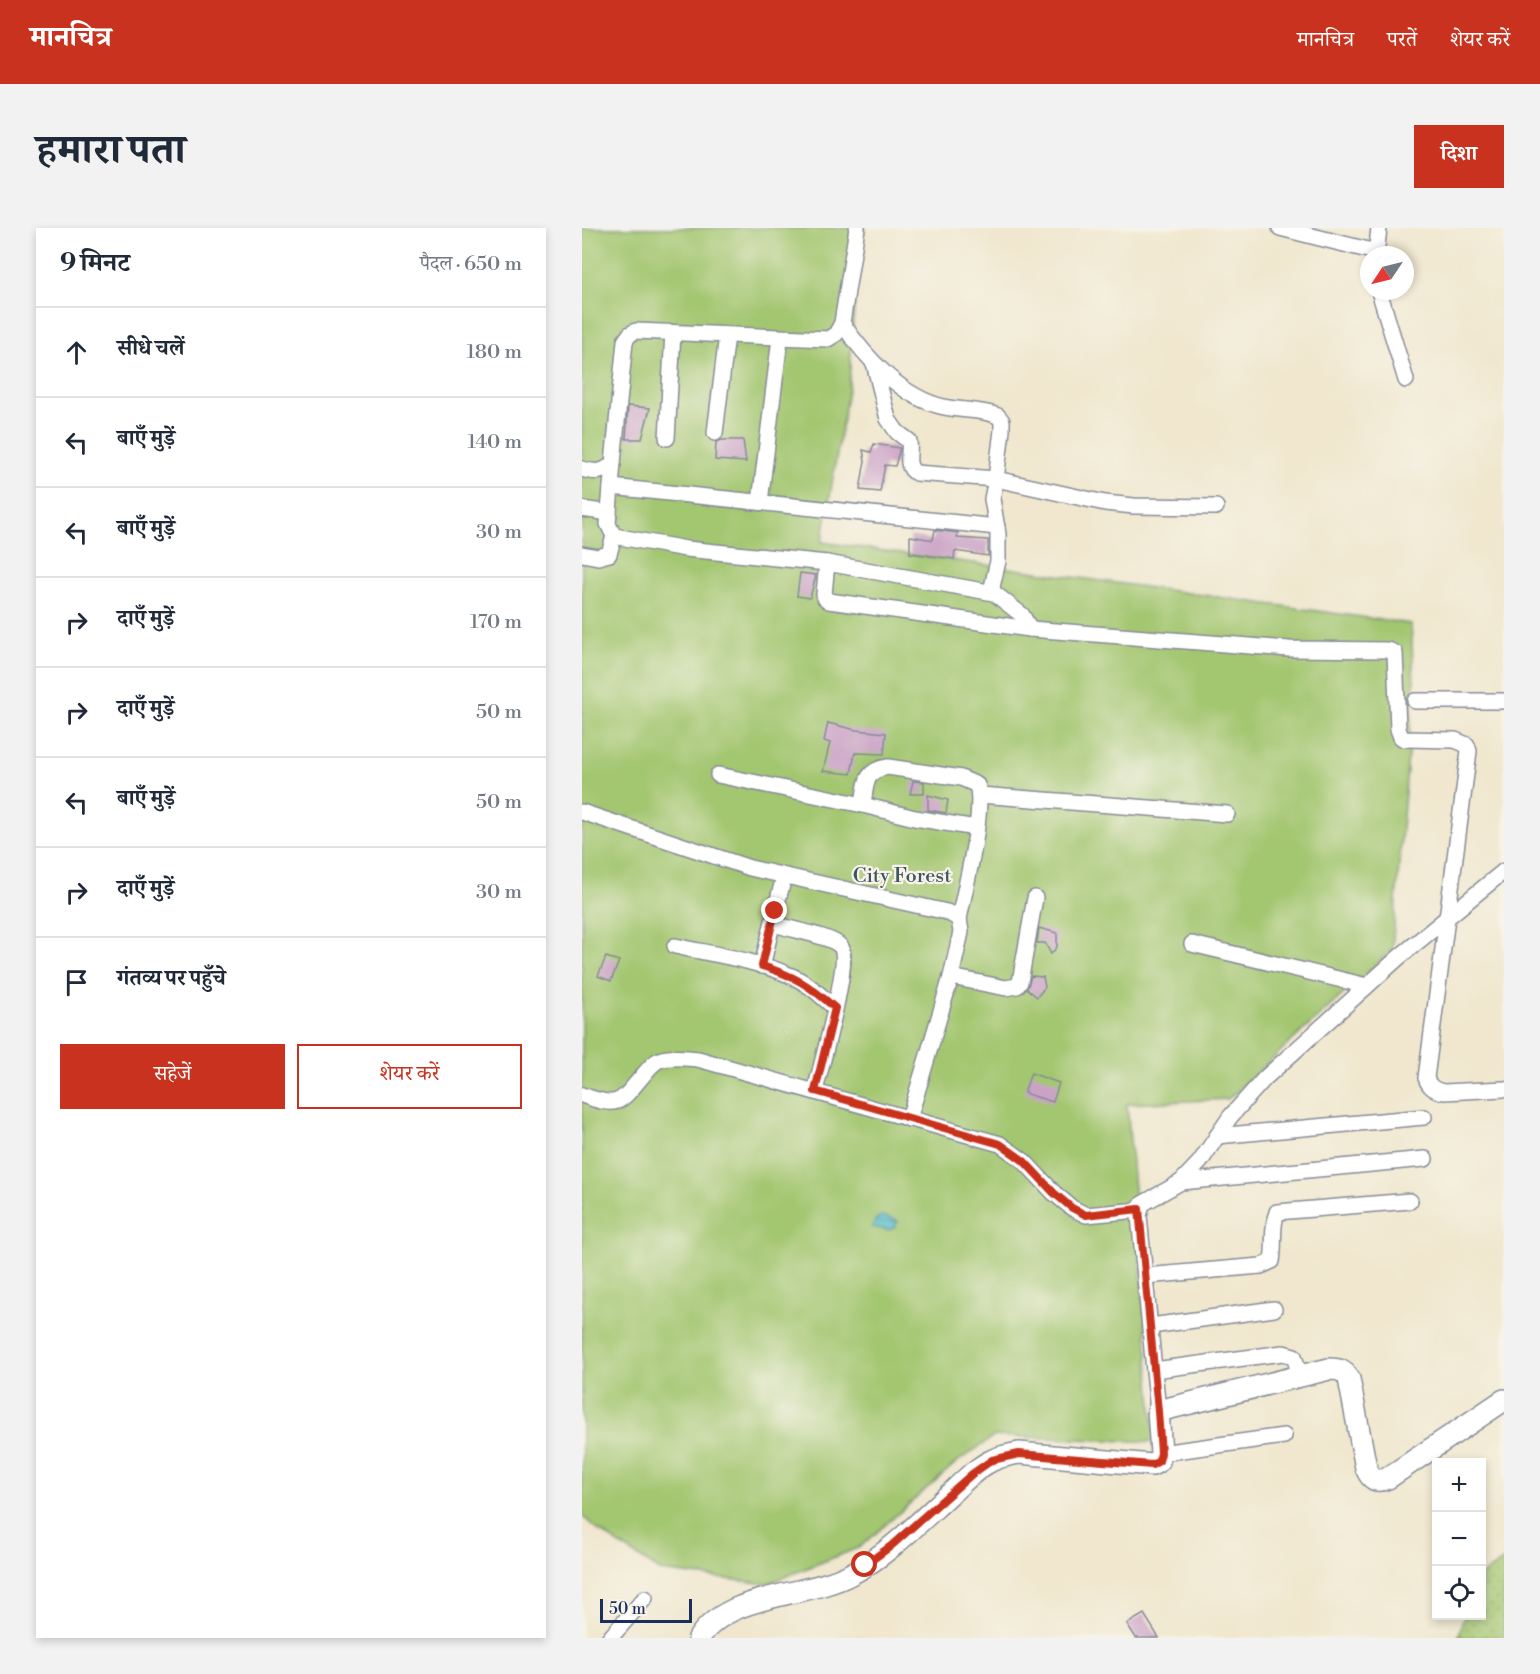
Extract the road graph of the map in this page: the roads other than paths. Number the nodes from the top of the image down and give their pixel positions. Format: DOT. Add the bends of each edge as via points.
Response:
graph roads {
  1 [pos="857,228"];
  2 [pos="1280,228"];
  3 [pos="1379,228"];
  4 [pos="1377,246"];
  5 [pos="1360,250"];
  6 [pos="1382,300"];
  7 [pos="842,323"];
  8 [pos="673,333"];
  9 [pos="727,335"];
  10 [pos="780,338"];
  11 [pos="874,363"];
  12 [pos="1406,380"];
  13 [pos="715,433"];
  14 [pos="667,438"];
  15 [pos="613,463"];
  16 [pos="582,470"];
  17 [pos="996,479"];
  18 [pos="611,487"];
  19 [pos="760,502"];
  20 [pos="1215,507"];
  21 [pos="582,509"];
  22 [pos="609,513"];
  23 [pos="997,527"];
  24 [pos="614,536"];
  25 [pos="582,554"];
  26 [pos="827,563"];
  27 [pos="994,593"];
  28 [pos="1030,629"];
  29 [pos="1415,701"];
  30 [pos="1504,701"];
  31 [pos="717,775"];
  32 [pos="980,795"];
  33 [pos="863,805"];
  34 [pos="582,812"];
  35 [pos="1227,813"];
  36 [pos="976,828"];
  37 [pos="1504,871"];
  38 [pos="784,876"];
  39 [pos="1035,898"];
  40 [pos="774,917"];
  41 [pos="1449,917"];
  42 [pos="959,919"];
  43 [pos="1192,944"];
  44 [pos="675,946"];
  45 [pos="762,966"];
  46 [pos="951,976"];
  47 [pos="1367,986"];
  48 [pos="835,1008"];
  49 [pos="1504,1089"];
  50 [pos="815,1091"];
  51 [pos="582,1095"];
  52 [pos="1424,1117"];
  53 [pos="909,1119"];
  54 [pos="1217,1136"];
  55 [pos="1425,1159"];
  56 [pos="1181,1182"];
  57 [pos="1410,1201"];
  58 [pos="1139,1209"];
  59 [pos="1146,1276"];
  60 [pos="1274,1309"];
  61 [pos="1151,1326"];
  62 [pos="1154,1370"];
  63 [pos="1300,1376"];
  64 [pos="1504,1400"];
  65 [pos="1158,1411"];
  66 [pos="1284,1436"];
  67 [pos="1161,1453"];
  68 [pos="645,1598"];
  69 [pos="610,1638"];
  70 [pos="699,1638"];
  1 -- 7 [label="street"];
  2 -- 5 [label="street"];
  3 -- 4 [label="street"];
  6 -- 12 [label="street"];
  7 -- 10 [label="street" via="828,339"];
  7 -- 11 [label="street"];
  8 -- 9 [label="street"];
  8 -- 14 [label="street"];
  8 -- 15 [label="street" via="636,331 625,341"];
  9 -- 10 [label="street"];
  9 -- 13 [label="street"];
  10 -- 19 [label="street"];
  11 -- 17 [label="street" via="921,399 998,416 1002,430"];
  11 -- 17 [label="street" via="888,419 909,441 908,463 913,471"];
  15 -- 16 [label="street" via="601,472"];
  15 -- 18 [label="street"];
  17 -- 20 [label="street" via="1105,503"];
  17 -- 23 [label="street" via="991,505"];
  18 -- 19 [label="street"];
  18 -- 22 [label="street"];
  19 -- 23 [label="street"];
  21 -- 22 [label="street"];
  22 -- 24 [label="street" via="608,524"];
  23 -- 27 [label="street"];
  24 -- 25 [label="street" via="609,554"];
  24 -- 26 [label="street" via="686,549"];
  26 -- 27 [label="street"];
  26 -- 28 [label="street" via="824,594 829,601"];
  27 -- 28 [label="street" via="1022,615"];
  28 -- 41 [label="street" via="1235,646 1395,653 1401,737 1455,740 1467,745 1470,751"];
  29 -- 30 [label="street"];
  31 -- 33 [label="street"];
  32 -- 33 [label="street" via="977,785 961,778 888,767 871,773"];
  32 -- 35 [label="street"];
  32 -- 36 [label="street"];
  33 -- 36 [label="street"];
  34 -- 38 [label="street" via="718,859"];
  36 -- 42 [label="street"];
  37 -- 41 [label="street"];
  38 -- 40 [label="street"];
  38 -- 42 [label="street" via="947,912"];
  39 -- 46 [label="street" via="1017,986 1006,988"];
  40 -- 45 [label="street"];
  40 -- 48 [label="street" via="781,926 841,946 844,964"];
  41 -- 47 [label="street"];
  41 -- 49 [label="street" via="1428,1085 1444,1092"];
  42 -- 46 [label="street" via="961,932"];
  43 -- 47 [label="street"];
  44 -- 45 [label="street"];
  45 -- 48 [label="street" via="801,981"];
  46 -- 53 [label="street"];
  47 -- 54 [label="street" via="1264,1078"];
  48 -- 50 [label="street"];
  50 -- 51 [label="street" via="712,1062 682,1058 652,1065 614,1103"];
  50 -- 53 [label="street"];
  52 -- 54 [label="street"];
  53 -- 58 [label="street" via="1000,1144 1024,1161 1072,1208 1086,1215"];
  54 -- 56 [label="street"];
  55 -- 56 [label="street"];
  56 -- 58 [label="street" via="1147,1200"];
  57 -- 59 [label="street" via="1277,1212 1274,1252 1268,1263"];
  58 -- 59 [label="street"];
  59 -- 61 [label="street"];
  60 -- 61 [label="street"];
  61 -- 62 [label="street"];
  62 -- 63 [label="street" via="1289,1353 1294,1356"];
  62 -- 65 [label="street"];
  63 -- 64 [label="street" via="1329,1369 1345,1372 1366,1467 1369,1476 1380,1481"];
  63 -- 65 [label="street"];
  65 -- 67 [label="street"];
  66 -- 67 [label="street"];
  67 -- 70 [label="street" via="1159,1461 1152,1465 1019,1454 992,1460 891,1546 854,1572 827,1584 740,1608 712,1624"];
  68 -- 69 [label="street"];
}
